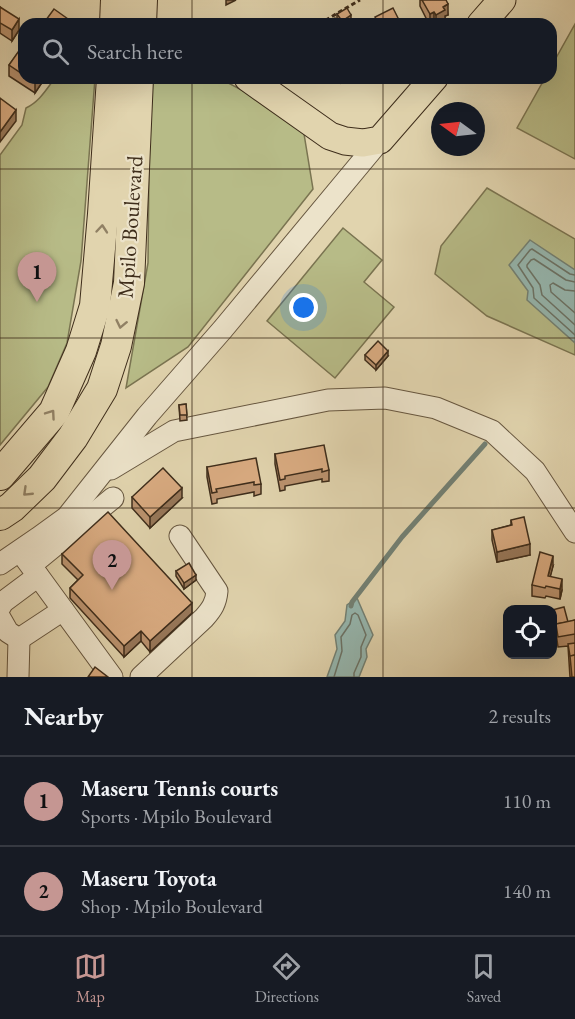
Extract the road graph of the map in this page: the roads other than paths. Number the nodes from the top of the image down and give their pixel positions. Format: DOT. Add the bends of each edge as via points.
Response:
graph roads {
  1 [pos="116,0"];
  2 [pos="141,0"];
  3 [pos="502,0"];
  4 [pos="115,18"];
  5 [pos="141,18"];
  6 [pos="486,18"];
  7 [pos="112,84"];
  8 [pos="138,84"];
  9 [pos="256,84"];
  10 [pos="429,84"];
  11 [pos="380,140"];
  12 [pos="0,475"];
  13 [pos="97,477"];
  14 [pos="113,498"];
  15 [pos="566,502"];
  16 [pos="0,515"];
  17 [pos="575,532"];
  18 [pos="180,536"];
  19 [pos="0,564"];
  20 [pos="30,564"];
  21 [pos="0,607"];
  22 [pos="63,610"];
  23 [pos="0,618"];
  24 [pos="19,639"];
  25 [pos="18,677"];
  26 [pos="112,677"];
  27 [pos="141,677"];
  1 -- 4 [label="highway"];
  2 -- 5 [label="highway"];
  3 -- 6 [label="main road"];
  12 -- 7 [label="highway, Mpilo Boulevard, one-way" via="54,412 81,351 95,306"];
  8 -- 16 [label="highway, Mpilo Boulevard, one-way" via="129,283 116,346 102,389 74,437 42,478"];
  9 -- 11 [label="main road" via="330,136 363,143"];
  10 -- 11 [label="main road"];
  11 -- 13 [label="street"];
  13 -- 15 [label="street" via="174,431 328,400 385,398 436,408 492,431"];
  13 -- 20 [label="street"];
  14 -- 20 [label="street"];
  15 -- 17 [label="street"];
  18 -- 27 [label="street" via="217,591 216,601 213,609"];
  19 -- 20 [label="street"];
  20 -- 21 [label="street"];
  20 -- 22 [label="street"];
  22 -- 24 [label="street"];
  22 -- 26 [label="street"];
  23 -- 24 [label="street" via="8,632"];
  24 -- 25 [label="street"];
}
